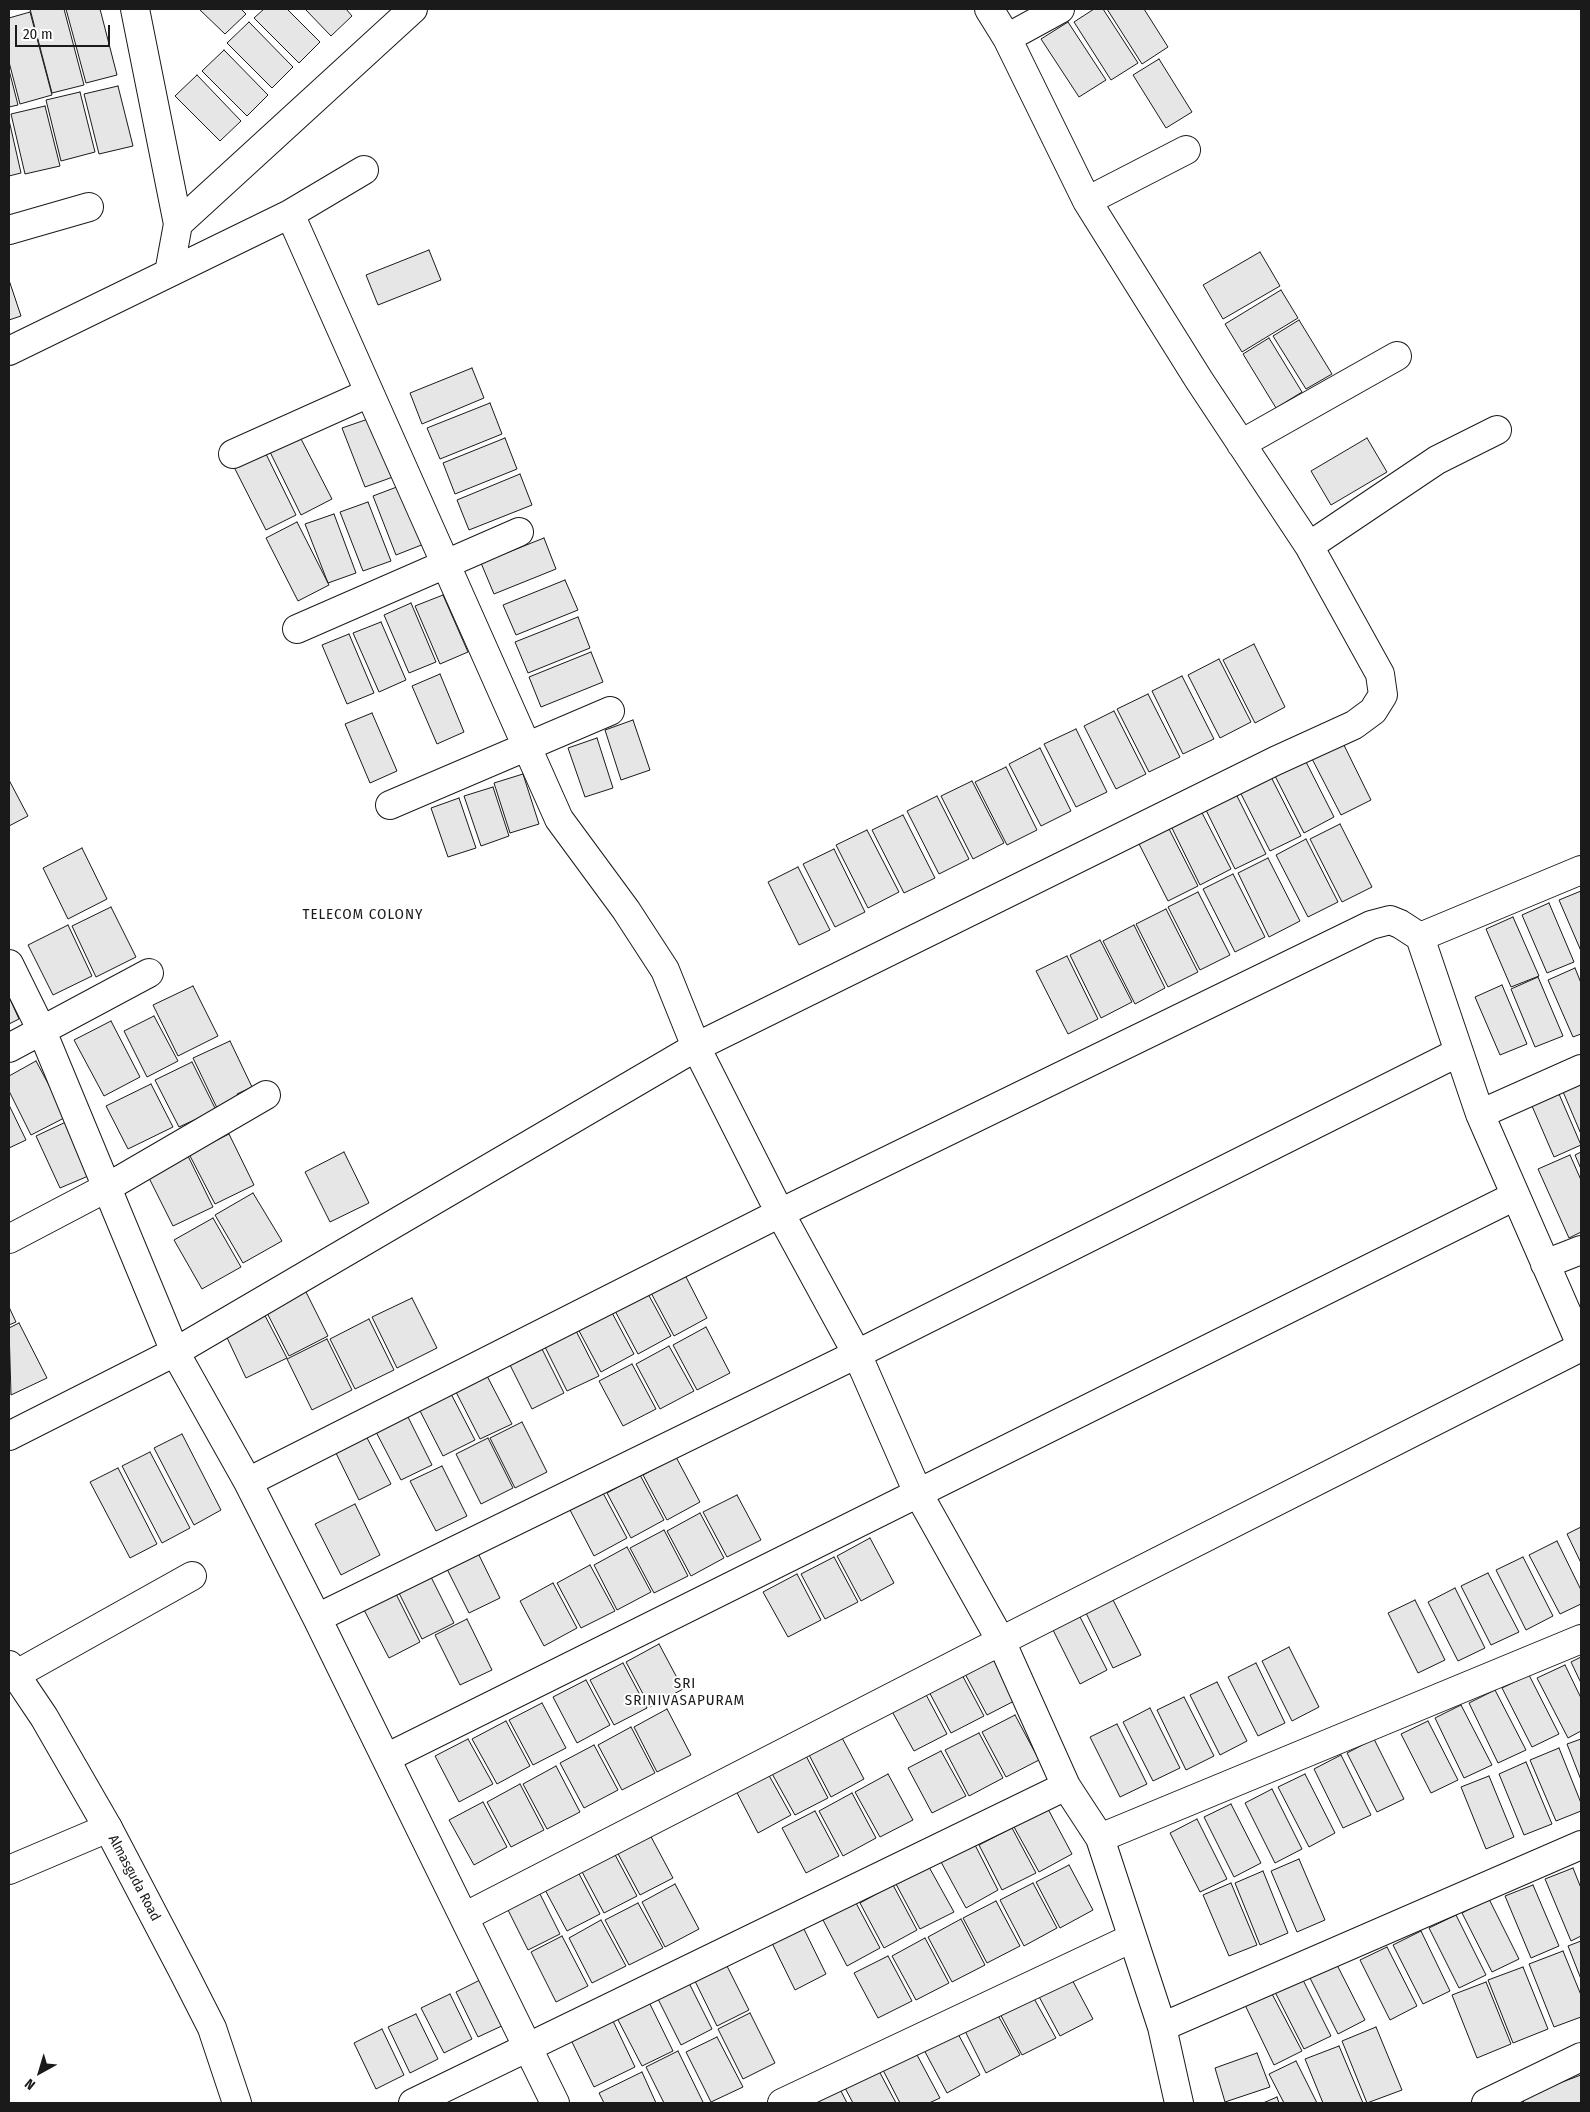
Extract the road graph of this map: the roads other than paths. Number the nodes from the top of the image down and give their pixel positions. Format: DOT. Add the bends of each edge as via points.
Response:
graph roads {
  1 [pos="135,9"];
  2 [pos="413,9"];
  3 [pos="989,9"];
  4 [pos="1060,9"];
  5 [pos="1007,38"];
  6 [pos="1186,150"];
  7 [pos="364,170"];
  8 [pos="1087,201"];
  9 [pos="89,207"];
  10 [pos="290,214"];
  11 [pos="178,224"];
  12 [pos="9,230"];
  13 [pos="169,273"];
  14 [pos="9,351"];
  15 [pos="1398,356"];
  16 [pos="370,393"];
  17 [pos="1497,430"];
  18 [pos="1241,444"];
  19 [pos="234,454"];
  20 [pos="519,532"];
  21 [pos="1309,546"];
  22 [pos="445,564"];
  23 [pos="297,629"];
  24 [pos="610,710"];
  25 [pos="527,746"];
  26 [pos="390,805"];
  27 [pos="1581,870"];
  28 [pos="1420,937"];
  29 [pos="9,964"];
  30 [pos="149,973"];
  31 [pos="42,1031"];
  32 [pos="696,1047"];
  33 [pos="9,1048"];
  34 [pos="1457,1053"];
  35 [pos="1581,1069"];
  36 [pos="266,1095"];
  37 [pos="1480,1114"];
  38 [pos="106,1188"];
  39 [pos="1515,1196"];
  40 [pos="780,1213"];
  41 [pos="9,1239"];
  42 [pos="1581,1250"];
  43 [pos="1545,1264"];
  44 [pos="1581,1346"];
  45 [pos="175,1352"];
  46 [pos="857,1354"];
  47 [pos="9,1436"];
  48 [pos="248,1482"];
  49 [pos="918,1493"];
  50 [pos="192,1576"];
  51 [pos="316,1618"];
  52 [pos="1581,1639"];
  53 [pos="1001,1641"];
  54 [pos="12,1670"];
  55 [pos="386,1758"];
  56 [pos="1066,1786"];
  57 [pos="108,1828"];
  58 [pos="1100,1838"];
  59 [pos="1581,1845"];
  60 [pos="9,1870"];
  61 [pos="464,1917"];
  62 [pos="1132,1938"];
  63 [pos="1162,2027"];
  64 [pos="529,2049"];
  65 [pos="1581,2057"];
  66 [pos="237,2103"];
  67 [pos="413,2103"];
  68 [pos="555,2103"];
  69 [pos="782,2103"];
  70 [pos="1179,2103"];
  71 [pos="1486,2103"];
  1 -- 11 [label="street"];
  2 -- 11 [label="street"];
  3 -- 5 [label="street"];
  4 -- 5 [label="street"];
  5 -- 8 [label="street"];
  6 -- 8 [label="street"];
  7 -- 10 [label="street"];
  8 -- 18 [label="street"];
  9 -- 12 [label="street"];
  10 -- 13 [label="street"];
  10 -- 16 [label="street"];
  11 -- 13 [label="street"];
  13 -- 14 [label="street"];
  15 -- 18 [label="street"];
  16 -- 19 [label="street"];
  16 -- 22 [label="street"];
  17 -- 21 [label="street" via="1437,460"];
  18 -- 21 [label="street"];
  20 -- 22 [label="street"];
  21 -- 32 [label="street" via="1380,674 1383,695 1374,711 1354,725"];
  22 -- 23 [label="street"];
  22 -- 25 [label="street"];
  24 -- 25 [label="street"];
  25 -- 26 [label="street"];
  25 -- 32 [label="street" via="559,818 665,970"];
  27 -- 28 [label="street"];
  28 -- 34 [label="street"];
  28 -- 40 [label="street" via="1390,920 1371,925"];
  29 -- 31 [label="street"];
  30 -- 31 [label="street"];
  31 -- 33 [label="street"];
  31 -- 38 [label="street"];
  32 -- 40 [label="street"];
  32 -- 45 [label="street"];
  34 -- 37 [label="street"];
  34 -- 46 [label="street"];
  35 -- 37 [label="street"];
  36 -- 38 [label="street"];
  37 -- 39 [label="street"];
  38 -- 41 [label="street"];
  38 -- 45 [label="street"];
  39 -- 43 [label="street"];
  39 -- 49 [label="street"];
  40 -- 46 [label="street"];
  40 -- 48 [label="street"];
  42 -- 43 [label="street"];
  43 -- 44 [label="street"];
  44 -- 53 [label="street"];
  45 -- 47 [label="street"];
  45 -- 48 [label="street"];
  46 -- 49 [label="street"];
  46 -- 51 [label="street"];
  48 -- 51 [label="street"];
  49 -- 53 [label="street"];
  49 -- 55 [label="street"];
  50 -- 54 [label="street"];
  51 -- 55 [label="street"];
  52 -- 58 [label="street"];
  53 -- 56 [label="street"];
  53 -- 61 [label="street"];
  54 -- 57 [label="street, Almasguda Road" via="44,1717"];
  55 -- 61 [label="street"];
  56 -- 58 [label="street"];
  56 -- 64 [label="street"];
  57 -- 60 [label="street"];
  57 -- 66 [label="street, Almasguda Road" via="212,2028"];
  58 -- 62 [label="street"];
  59 -- 63 [label="street"];
  61 -- 64 [label="street"];
  62 -- 63 [label="street"];
  62 -- 69 [label="street"];
  63 -- 70 [label="street"];
  64 -- 67 [label="street"];
  64 -- 68 [label="street"];
  65 -- 71 [label="street"];
}
